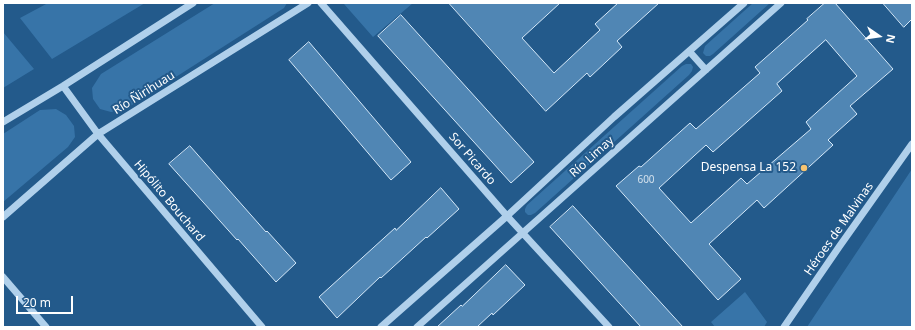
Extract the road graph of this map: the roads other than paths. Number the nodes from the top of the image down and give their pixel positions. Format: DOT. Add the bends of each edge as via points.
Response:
graph roads {
  1 [pos="193,3"];
  2 [pos="308,3"];
  3 [pos="321,3"];
  4 [pos="744,3"];
  5 [pos="781,3"];
  6 [pos="689,51"];
  7 [pos="706,70"];
  8 [pos="63,86"];
  9 [pos="3,122"];
  10 [pos="98,134"];
  11 [pos="912,144"];
  12 [pos="507,216"];
  13 [pos="3,217"];
  14 [pos="523,234"];
  15 [pos="3,278"];
  16 [pos="46,327"];
  17 [pos="262,327"];
  18 [pos="381,327"];
  19 [pos="417,327"];
  20 [pos="608,327"];
  21 [pos="784,327"];
  1 -- 8 [label="street"];
  2 -- 10 [label="street, Río Ñirihuau"];
  3 -- 12 [label="street, Sor Picardo"];
  4 -- 6 [label="street, Río Limay"];
  5 -- 7 [label="street, Río Limay"];
  6 -- 7 [label="street"];
  6 -- 12 [label="street, Río Limay"];
  7 -- 14 [label="street, Río Limay"];
  8 -- 9 [label="street"];
  8 -- 10 [label="street, Hipólito Bouchard"];
  10 -- 13 [label="street, Río Ñirihuau"];
  10 -- 17 [label="street, Hipólito Bouchard"];
  11 -- 21 [label="street, Héroes de Malvinas"];
  12 -- 14 [label="street, Sor Picardo"];
  12 -- 18 [label="street, Río Limay"];
  14 -- 19 [label="street, Río Limay"];
  14 -- 20 [label="street, Sor Picardo"];
  15 -- 16 [label="street"];
}
